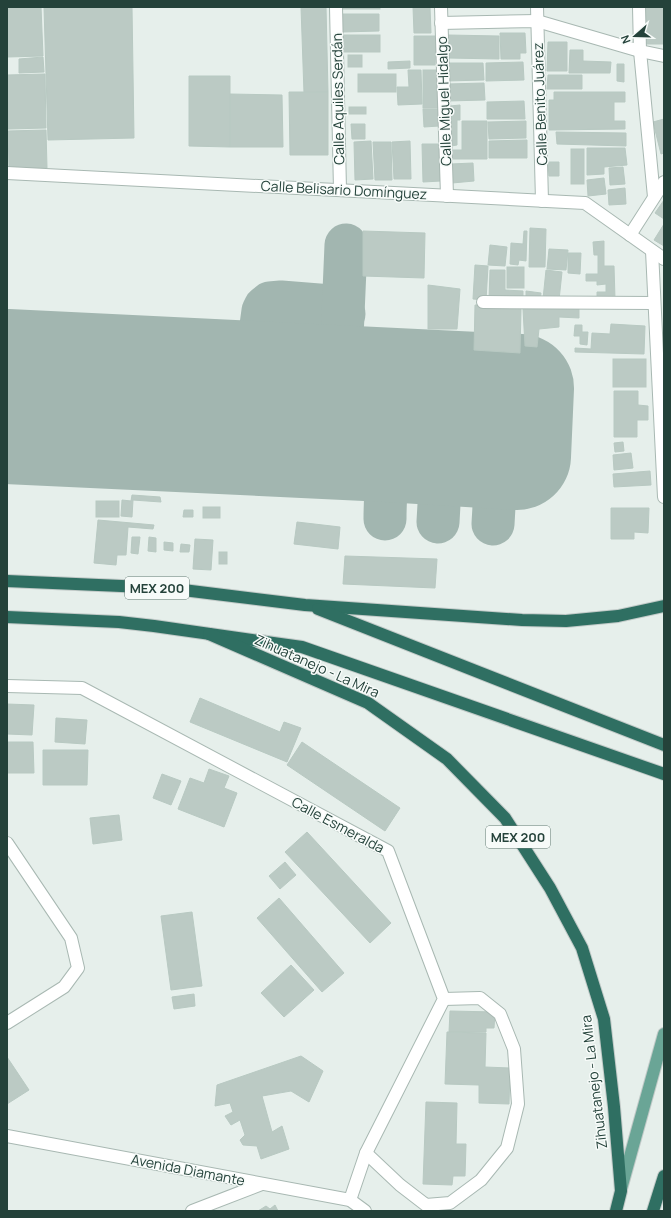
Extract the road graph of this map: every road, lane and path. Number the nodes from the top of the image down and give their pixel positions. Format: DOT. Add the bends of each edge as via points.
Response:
graph roads {
  1 [pos="336,7"];
  2 [pos="441,7"];
  3 [pos="537,7"];
  4 [pos="639,7"];
  5 [pos="537,21"];
  6 [pos="441,23"];
  7 [pos="640,52"];
  8 [pos="664,56"];
  9 [pos="7,173"];
  10 [pos="664,182"];
  11 [pos="340,190"];
  12 [pos="447,196"];
  13 [pos="654,197"];
  14 [pos="542,201"];
  15 [pos="630,235"];
  16 [pos="652,251"];
  17 [pos="664,259"];
  18 [pos="483,302"];
  19 [pos="654,303"];
  20 [pos="664,496"];
  21 [pos="7,581"];
  22 [pos="305,605"];
  23 [pos="664,606"];
  24 [pos="7,617"];
  25 [pos="209,634"];
  26 [pos="7,686"];
  27 [pos="664,745"];
  28 [pos="664,774"];
  29 [pos="7,843"];
  30 [pos="444,999"];
  31 [pos="7,1024"];
  32 [pos="664,1034"];
  33 [pos="7,1136"];
  34 [pos="366,1153"];
  35 [pos="664,1176"];
  36 [pos="262,1184"];
  37 [pos="621,1191"];
  38 [pos="350,1200"];
  39 [pos="214,1208"];
  40 [pos="192,1211"];
  41 [pos="365,1211"];
  42 [pos="616,1211"];
  43 [pos="653,1211"];
  1 -- 11 [label="street, Calle Aquiles Serdán"];
  2 -- 6 [label="street, Calle Miguel Hidalgo"];
  3 -- 5 [label="street, Calle Benito Juárez"];
  4 -- 7 [label="street"];
  5 -- 6 [label="street"];
  5 -- 7 [label="street"];
  5 -- 14 [label="street, Calle Benito Juárez"];
  6 -- 12 [label="street, Calle Miguel Hidalgo"];
  7 -- 8 [label="street"];
  7 -- 13 [label="street"];
  9 -- 11 [label="street, Calle Belisario Domínguez"];
  10 -- 13 [label="street"];
  11 -- 12 [label="street, Calle Belisario Domínguez"];
  12 -- 14 [label="street, Calle Belisario Domínguez"];
  13 -- 15 [label="street"];
  14 -- 15 [label="street, Calle Belisario Domínguez" via="585,203"];
  15 -- 16 [label="street, Calle Belisario Domínguez"];
  16 -- 17 [label="street, Calle Belisario Domínguez"];
  16 -- 19 [label="street"];
  18 -- 19 [label="street"];
  19 -- 20 [label="street"];
  21 -- 22 [label="highway, MEX 200" via="167,588"];
  22 -- 23 [label="highway, MEX 200" via="566,621 618,616"];
  22 -- 27 [label="highway"];
  24 -- 25 [label="highway, MEX 200" via="119,622"];
  25 -- 28 [label="highway, MEX 200" via="302,647"];
  25 -- 37 [label="highway, Zihuatanejo - La Mira / MEX 200" via="368,703 447,759 505,818 558,901 582,948 604,1019"];
  26 -- 30 [label="street, Calle Esmeralda" via="82,688 388,851"];
  29 -- 31 [label="street" via="71,938 78,968 64,987"];
  30 -- 34 [label="street"];
  30 -- 34 [label="street" via="480,998 500,1014 514,1049 518,1104 507,1148 481,1180 450,1203 426,1205"];
  32 -- 37 [label="main road"];
  33 -- 36 [label="street, Avenida Diamante"];
  34 -- 38 [label="street"];
  35 -- 43 [label="highway"];
  36 -- 38 [label="street, Avenida Diamante"];
  36 -- 39 [label="street"];
  37 -- 42 [label="highway, MEX 200"];
  38 -- 41 [label="street, Avenida Diamante"];
  39 -- 40 [label="street"];
}
